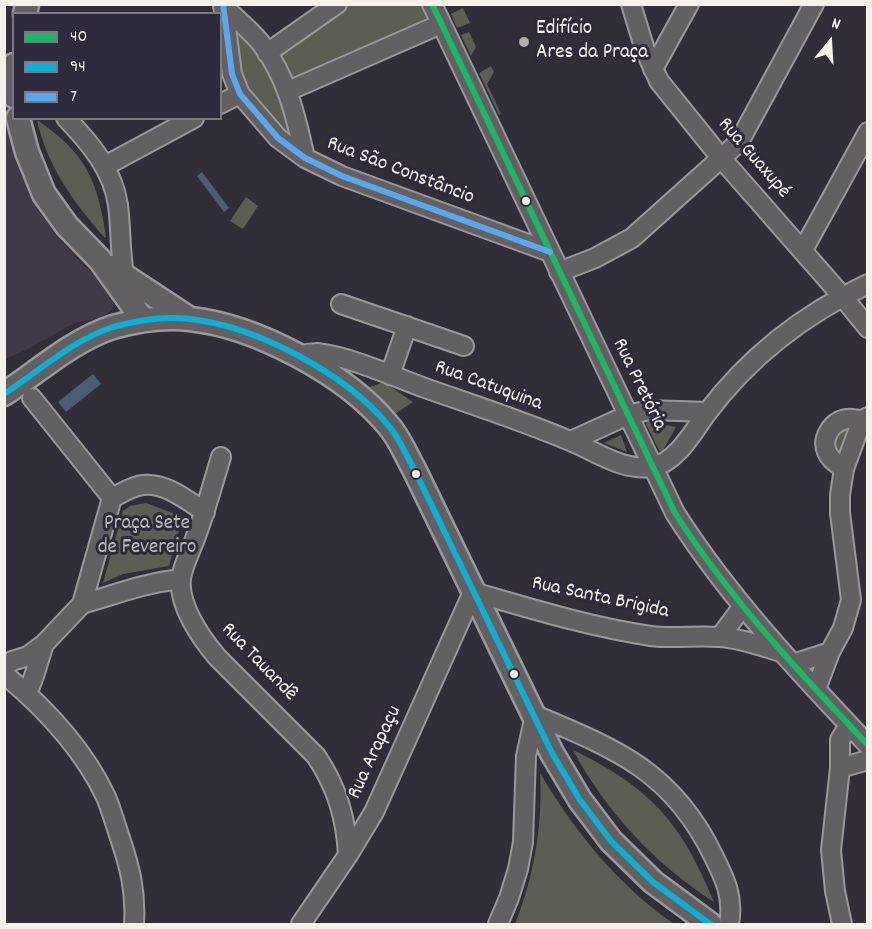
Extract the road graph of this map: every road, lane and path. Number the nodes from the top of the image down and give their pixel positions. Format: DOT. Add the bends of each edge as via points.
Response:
graph roads {
  1 [pos="338,4"];
  2 [pos="432,4"];
  3 [pos="631,4"];
  4 [pos="689,4"];
  5 [pos="814,4"];
  6 [pos="223,5"];
  7 [pos="441,24"];
  8 [pos="267,53"];
  9 [pos="653,69"];
  10 [pos="288,91"];
  11 [pos="240,94"];
  12 [pos="222,103"];
  13 [pos="19,120"];
  14 [pos="68,120"];
  15 [pos="190,120"];
  16 [pos="867,132"];
  17 [pos="305,158"];
  18 [pos="721,158"];
  19 [pos="105,166"];
  20 [pos="802,250"];
  21 [pos="550,252"];
  22 [pos="100,260"];
  23 [pos="559,272"];
  24 [pos="124,275"];
  25 [pos="867,284"];
  26 [pos="842,296"];
  27 [pos="341,304"];
  28 [pos="190,319"];
  29 [pos="143,320"];
  30 [pos="407,326"];
  31 [pos="867,328"];
  32 [pos="464,346"];
  33 [pos="299,356"];
  34 [pos="390,375"];
  35 [pos="342,384"];
  36 [pos="16,389"];
  37 [pos="707,412"];
  38 [pos="628,415"];
  39 [pos="865,418"];
  40 [pos="571,441"];
  41 [pos="861,444"];
  42 [pos="221,457"];
  43 [pos="653,467"];
  44 [pos="844,469"];
  45 [pos="112,498"];
  46 [pos="205,512"];
  47 [pos="181,579"];
  48 [pos="473,592"];
  49 [pos="82,604"];
  50 [pos="743,606"];
  51 [pos="720,637"];
  52 [pos="44,644"];
  53 [pos="830,652"];
  54 [pos="788,658"];
  55 [pos="11,663"];
  56 [pos="34,672"];
  57 [pos="4,674"];
  58 [pos="816,689"];
  59 [pos="27,693"];
  60 [pos="535,715"];
  61 [pos="849,725"];
  62 [pos="867,745"];
  63 [pos="867,760"];
  64 [pos="840,768"];
  65 [pos="348,855"];
  66 [pos="134,924"];
  67 [pos="301,924"];
  68 [pos="498,924"];
  69 [pos="710,924"];
  70 [pos="729,924"];
  71 [pos="842,924"];
  1 -- 8 [label="street"];
  2 -- 7 [label="street, Rua Pretória"];
  3 -- 9 [label="street, Rua Guaxupé"];
  4 -- 9 [label="street"];
  5 -- 18 [label="street" via="739,142"];
  6 -- 8 [label="street"];
  6 -- 11 [label="street, Rua São Constâncio" via="231,70"];
  7 -- 10 [label="street"];
  7 -- 21 [label="street, Rua Pretória"];
  8 -- 10 [label="street"];
  9 -- 18 [label="street, Rua Guaxupé"];
  10 -- 17 [label="street"];
  11 -- 12 [label="street"];
  11 -- 17 [label="street, Rua São Constâncio" via="278,138"];
  13 -- 22 [label="main road" via="44,195"];
  14 -- 19 [label="street"];
  15 -- 19 [label="street"];
  16 -- 20 [label="street"];
  17 -- 21 [label="street, Rua São Constâncio" via="342,176"];
  18 -- 20 [label="street, Rua Guaxupé"];
  18 -- 23 [label="street" via="632,238"];
  19 -- 24 [label="street" via="118,204"];
  20 -- 26 [label="street, Rua Guaxupé"];
  21 -- 23 [label="street, Rua Pretória"];
  22 -- 24 [label="main road"];
  22 -- 29 [label="main road"];
  23 -- 38 [label="street, Rua Pretória"];
  24 -- 28 [label="main road"];
  25 -- 26 [label="street"];
  26 -- 31 [label="street, Rua Guaxupé"];
  26 -- 37 [label="street" via="784,334"];
  27 -- 30 [label="street"];
  28 -- 29 [label="main road"];
  28 -- 33 [label="main road" via="241,332"];
  29 -- 36 [label="main road" via="86,339"];
  30 -- 32 [label="street"];
  30 -- 34 [label="street"];
  33 -- 34 [label="street, Rua Catuquina" via="319,353"];
  33 -- 35 [label="main road"];
  34 -- 35 [label="street, Rua Catuquina" via="355,376"];
  34 -- 40 [label="street, Rua Catuquina"];
  35 -- 48 [label="main road" via="389,426"];
  36 -- 45 [label="street"];
  37 -- 38 [label="street" via="649,410"];
  37 -- 43 [label="street" via="668,460"];
  38 -- 40 [label="street"];
  38 -- 43 [label="street, Rua Pretória"];
  39 -- 41 [label="street"];
  39 -- 44 [label="street" via="838,422 826,437 828,455"];
  40 -- 43 [label="street, Rua Catuquina" via="611,461"];
  41 -- 44 [label="street"];
  42 -- 46 [label="street"];
  43 -- 50 [label="street, Rua Pretória" via="697,547"];
  44 -- 53 [label="street" via="840,513 851,600"];
  45 -- 46 [label="street" via="132,488 152,485"];
  45 -- 49 [label="street"];
  46 -- 47 [label="street"];
  47 -- 49 [label="street" via="145,584"];
  47 -- 65 [label="street, Rua Tauandê" via="190,617 203,639 316,756 329,775 347,828"];
  48 -- 51 [label="street, Rua Santa Brigida" via="558,616 653,636"];
  48 -- 60 [label="main road"];
  48 -- 65 [label="street, Rua Arapaçu" via="374,812"];
  49 -- 52 [label="street"];
  50 -- 51 [label="street"];
  50 -- 54 [label="street, Rua Pretória"];
  51 -- 54 [label="street, Rua Santa Brigida" via="744,641"];
  52 -- 55 [label="street"];
  52 -- 56 [label="street"];
  53 -- 54 [label="street"];
  53 -- 58 [label="street"];
  54 -- 58 [label="street, Rua Pretória"];
  55 -- 56 [label="street" via="26,664"];
  56 -- 59 [label="street" via="35,679"];
  57 -- 59 [label="street"];
  58 -- 61 [label="street, Rua Pretória"];
  59 -- 66 [label="street" via="56,723 96,777 132,879 136,900"];
  60 -- 68 [label="street" via="526,756 523,842 518,869"];
  60 -- 69 [label="main road" via="580,800 611,841 652,882"];
  60 -- 70 [label="street" via="620,753 653,775 679,802 705,838 728,885"];
  61 -- 62 [label="street, Rua Pretória"];
  61 -- 64 [label="street" via="840,740"];
  63 -- 64 [label="street"];
  64 -- 71 [label="street" via="831,850"];
  65 -- 67 [label="street, Rua Arapaçu"];
}
